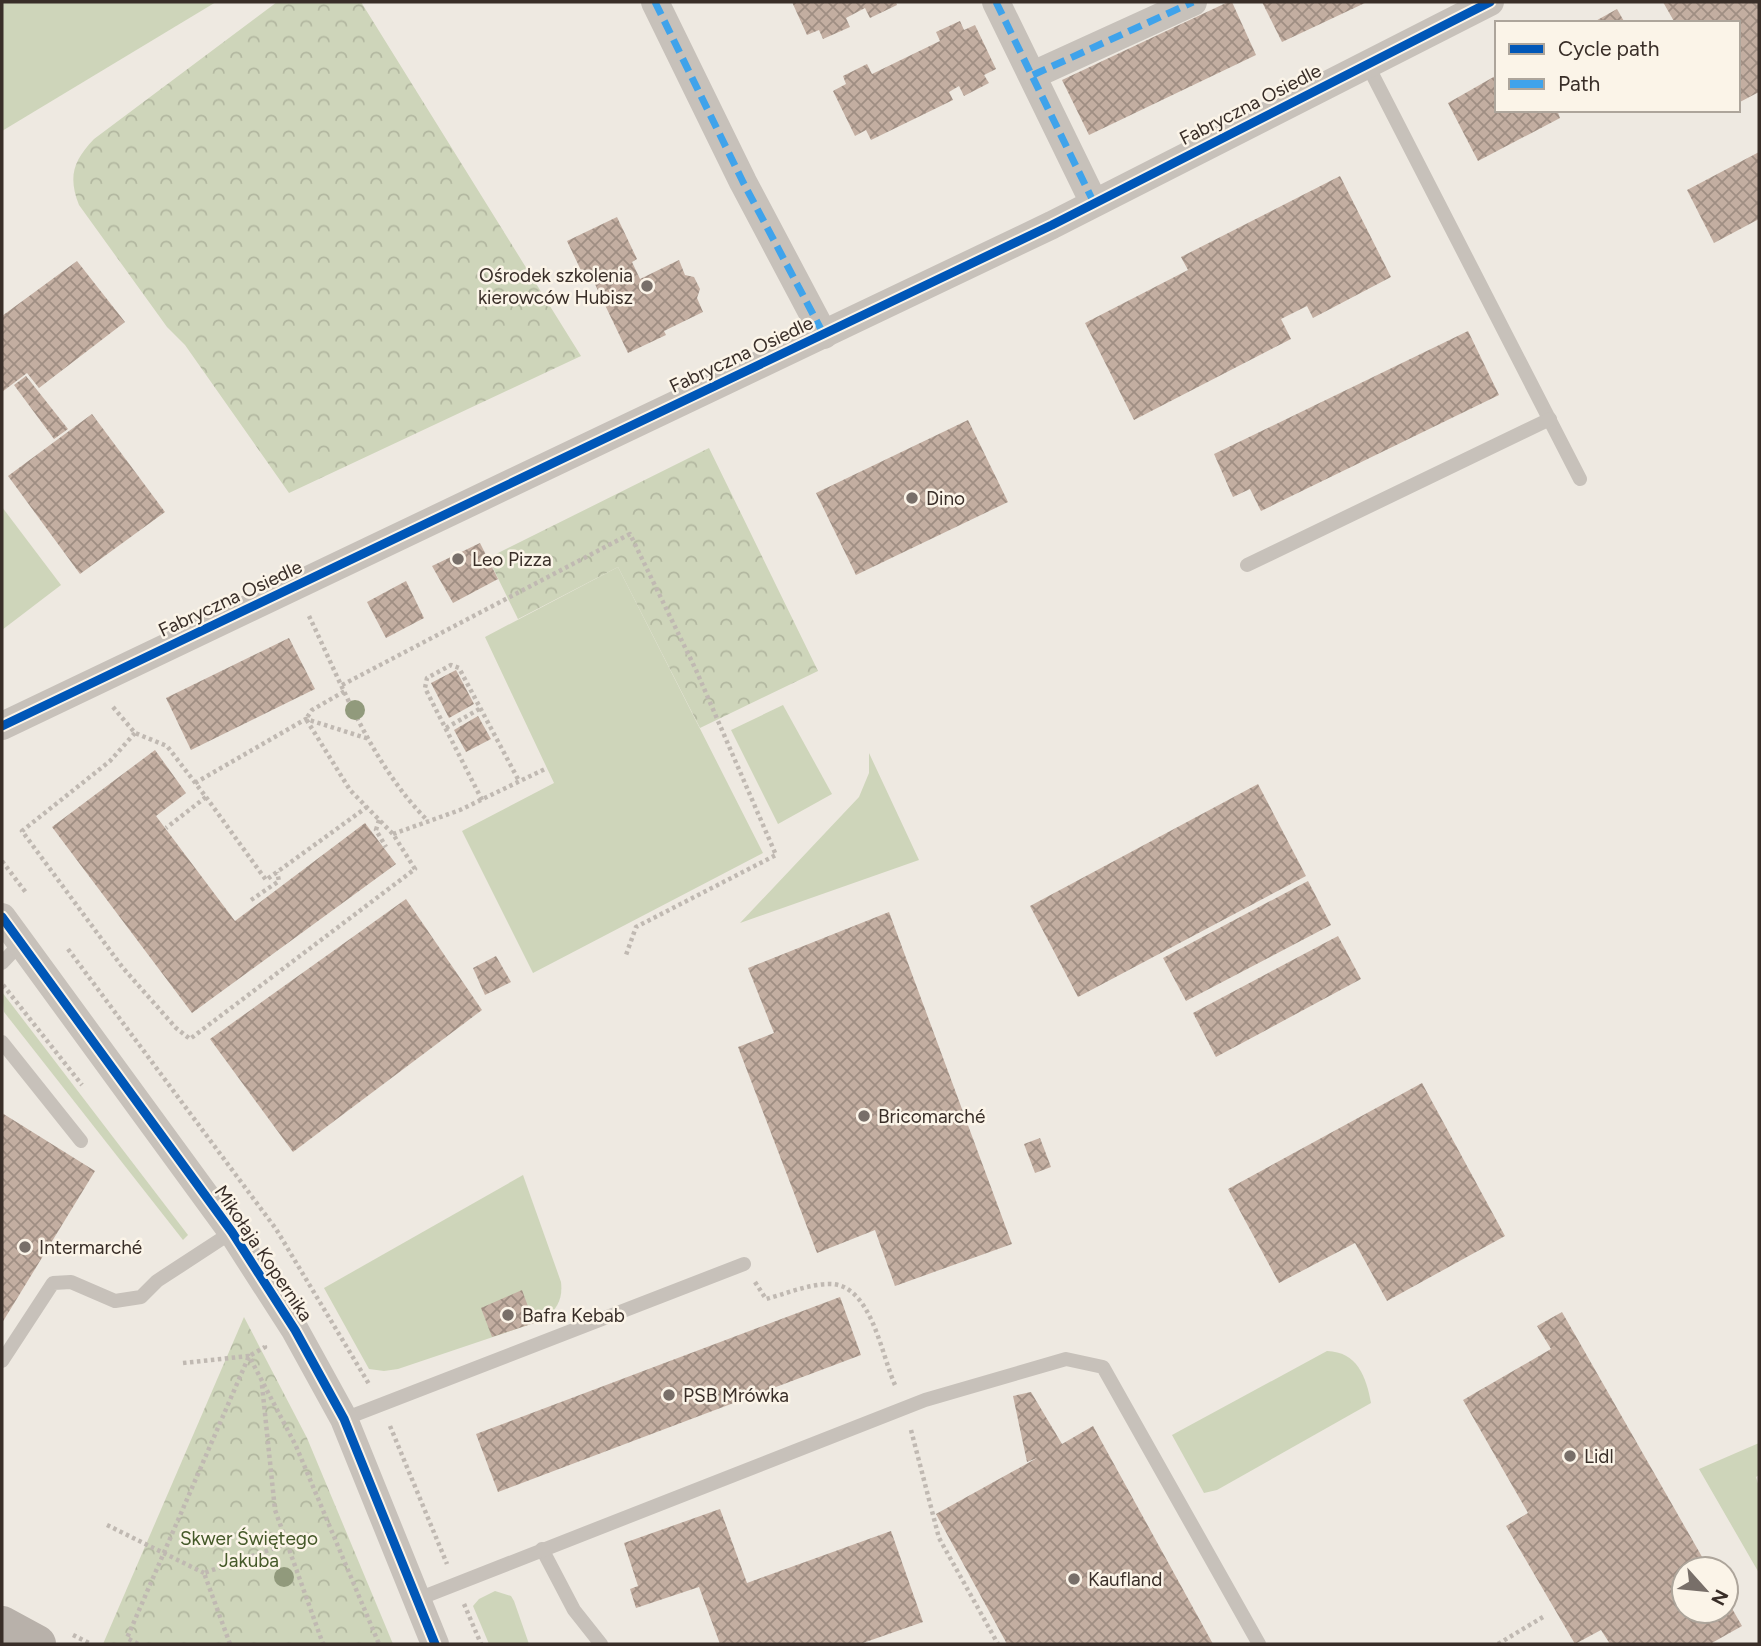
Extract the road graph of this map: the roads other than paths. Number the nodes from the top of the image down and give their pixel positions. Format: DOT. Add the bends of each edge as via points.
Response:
graph roads {
  1 [pos="656,2"];
  2 [pos="996,2"];
  3 [pos="1193,2"];
  4 [pos="1490,2"];
  5 [pos="1367,64"];
  6 [pos="1033,75"];
  7 [pos="1094,204"];
  8 [pos="824,335"];
  9 [pos="1550,419"];
  10 [pos="1580,479"];
  11 [pos="1247,565"];
  12 [pos="2,726"];
  13 [pos="2,918"];
  14 [pos="21,943"];
  15 [pos="2,963"];
  16 [pos="2,1042"];
  17 [pos="81,1141"];
  18 [pos="232,1232"];
  19 [pos="744,1264"];
  20 [pos="2,1361"];
  21 [pos="344,1419"];
  22 [pos="542,1549"];
  23 [pos="418,1598"];
  24 [pos="2,1625"];
  25 [pos="37,1644"];
  26 [pos="435,1644"];
  27 [pos="601,1644"];
  28 [pos="1259,1644"];
  1 -- 8 [label="street"];
  2 -- 6 [label="street"];
  3 -- 6 [label="street"];
  4 -- 5 [label="street, Fabryczna Osiedle"];
  5 -- 7 [label="street, Fabryczna Osiedle"];
  5 -- 9 [label="lane"];
  6 -- 7 [label="street"];
  7 -- 8 [label="street, Fabryczna Osiedle"];
  8 -- 12 [label="street, Fabryczna Osiedle"];
  9 -- 10 [label="lane"];
  9 -- 11 [label="lane"];
  13 -- 14 [label="street, Mikołaja Kopernika"];
  14 -- 15 [label="lane"];
  14 -- 18 [label="street, Mikołaja Kopernika"];
  16 -- 17 [label="lane"];
  18 -- 20 [label="lane" via="157,1281 141,1297 115,1301 71,1282 53,1283"];
  18 -- 21 [label="street, Mikołaja Kopernika" via="295,1330"];
  19 -- 21 [label="lane"];
  21 -- 23 [label="street, Mikołaja Kopernika"];
  22 -- 23 [label="lane"];
  22 -- 27 [label="lane" via="568,1599"];
  22 -- 28 [label="lane" via="925,1400 1066,1359 1103,1367"];
  23 -- 26 [label="street, Mikołaja Kopernika"];
  24 -- 25 [label="street"];
}
